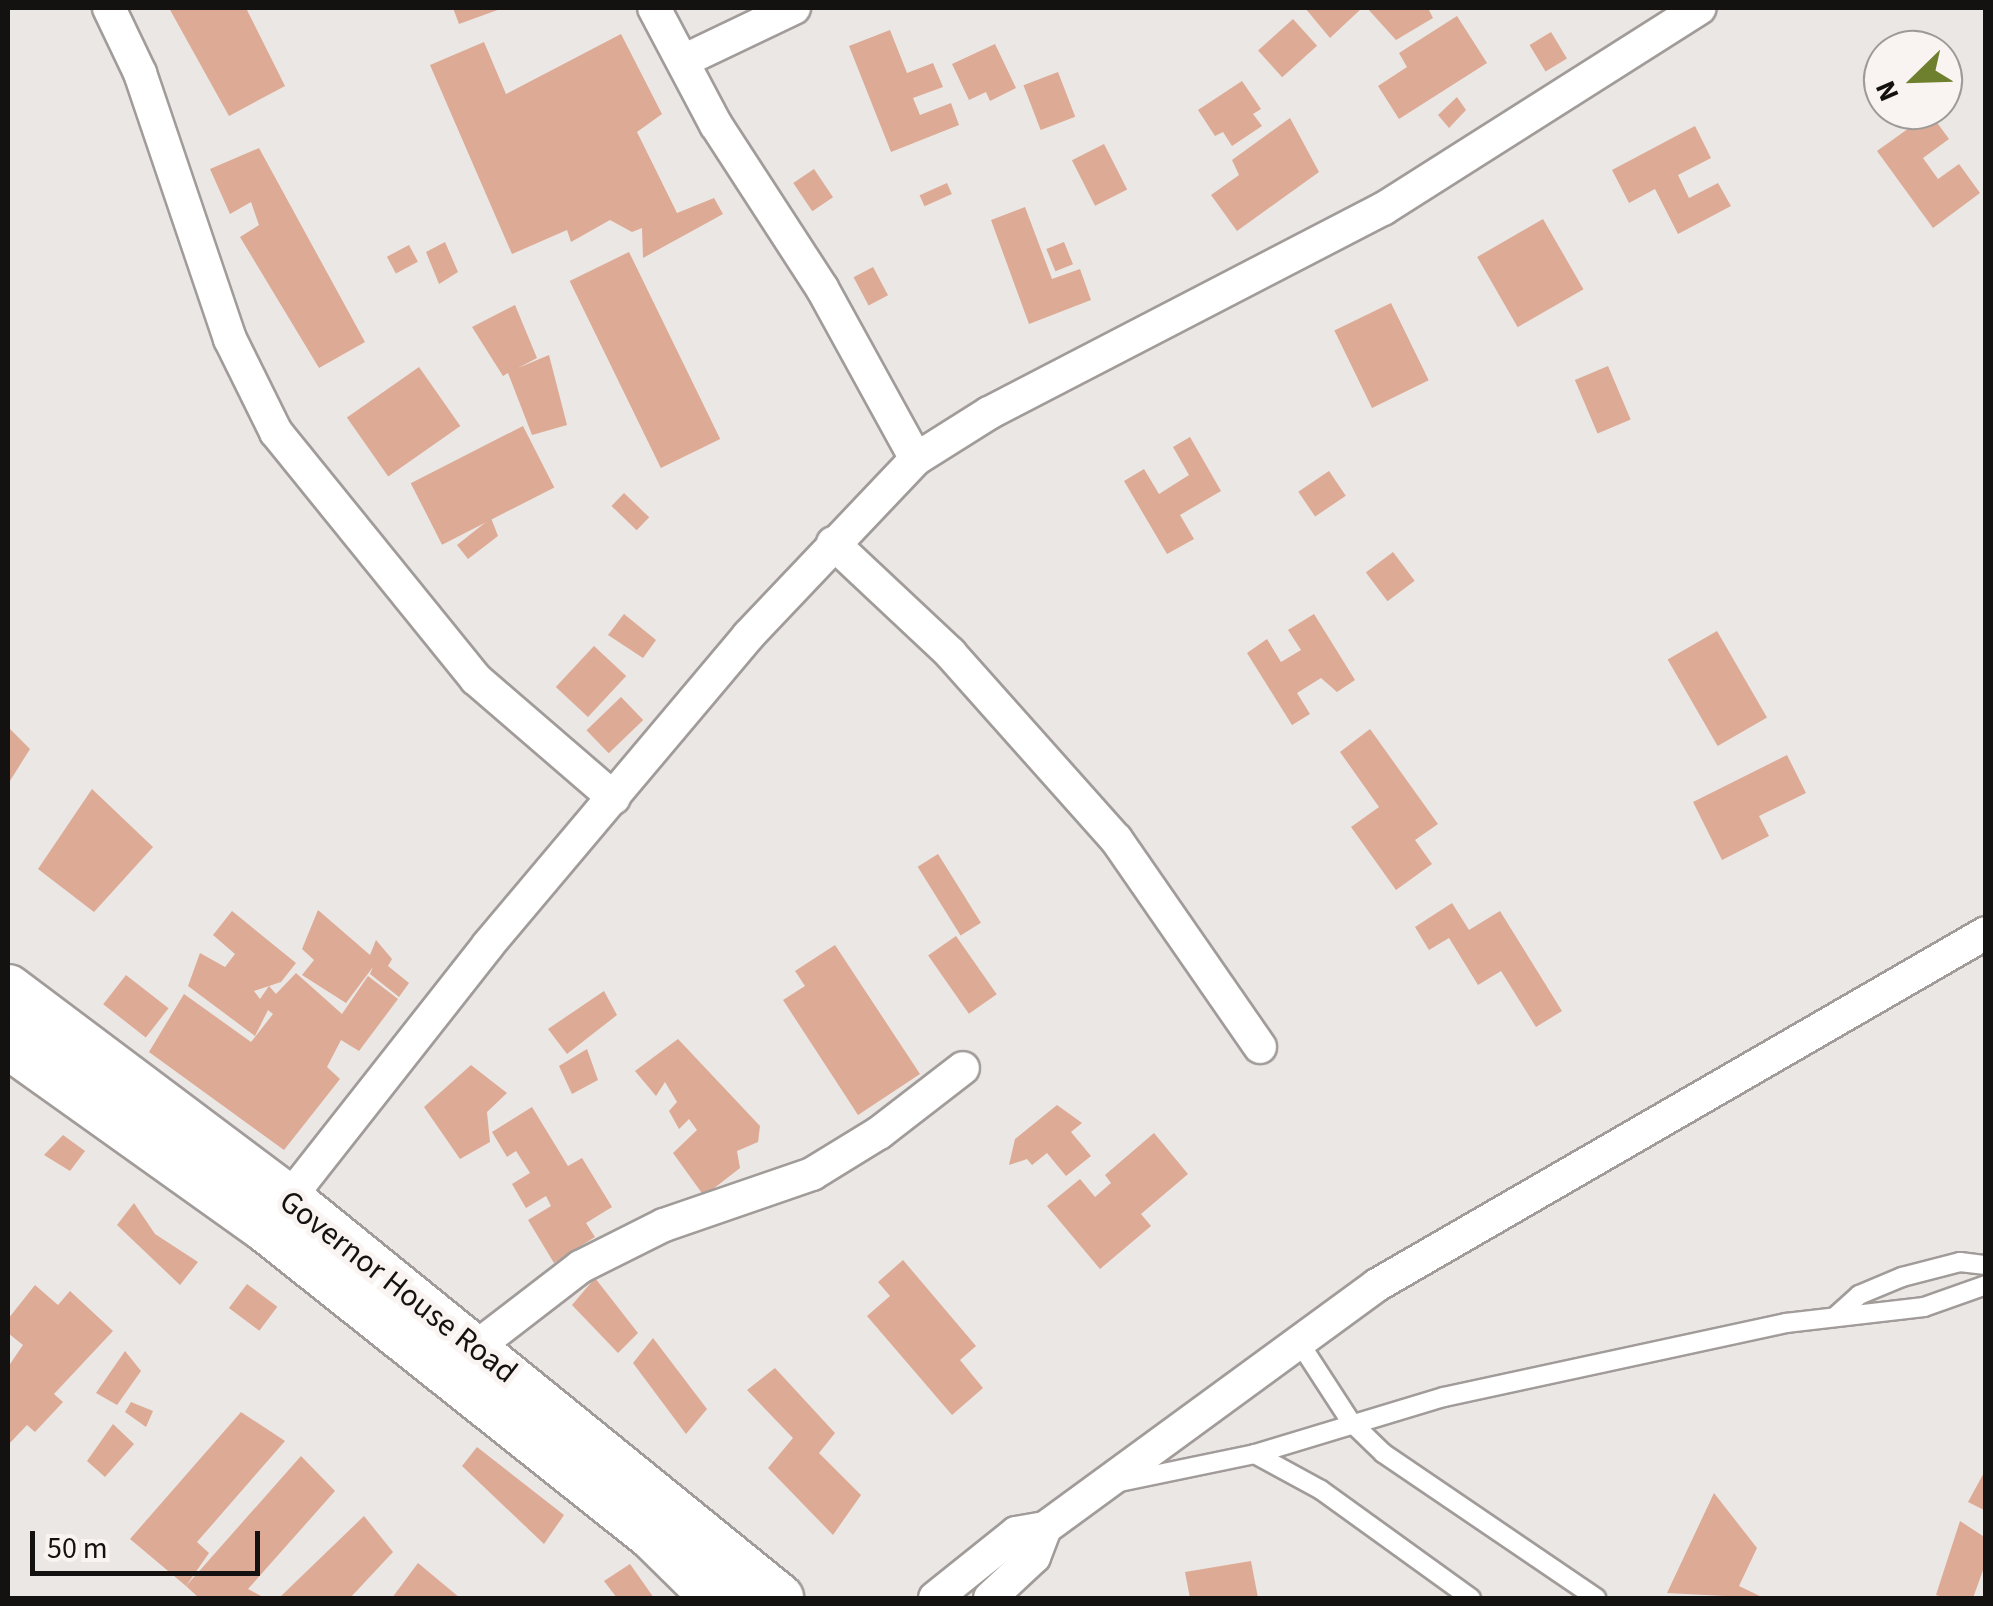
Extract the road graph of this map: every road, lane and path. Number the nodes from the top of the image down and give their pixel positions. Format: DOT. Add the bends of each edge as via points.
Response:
graph roads {
  1 [pos="109,8"];
  2 [pos="654,8"];
  3 [pos="794,8"];
  4 [pos="1700,8"];
  5 [pos="683,61"];
  6 [pos="916,459"];
  7 [pos="833,542"];
  8 [pos="614,798"];
  9 [pos="1986,933"];
  10 [pos="8,988"];
  11 [pos="1260,1047"];
  12 [pos="10,1050"];
  13 [pos="963,1068"];
  14 [pos="277,1214"];
  15 [pos="1986,1266"];
  16 [pos="1986,1285"];
  17 [pos="1837,1315"];
  18 [pos="1299,1342"];
  19 [pos="475,1348"];
  20 [pos="1351,1422"];
  21 [pos="1255,1454"];
  22 [pos="1101,1485"];
  23 [pos="1045,1528"];
  24 [pos="716,1598"];
  25 [pos="779,1598"];
  26 [pos="935,1598"];
  27 [pos="990,1598"];
  28 [pos="1471,1598"];
  29 [pos="1596,1598"];
  1 -- 8 [label="street" via="140,73 230,339 276,432 476,679"];
  2 -- 5 [label="street"];
  3 -- 5 [label="street"];
  4 -- 6 [label="street" via="1383,209 989,413"];
  5 -- 6 [label="street" via="716,125 822,288"];
  6 -- 7 [label="street"];
  7 -- 8 [label="street"];
  7 -- 11 [label="street" via="950,653 1116,839"];
  8 -- 14 [label="street"];
  9 -- 18 [label="street" via="1377,1285"];
  10 -- 14 [label="main road, Governor House Road"];
  12 -- 14 [label="main road, Governor House Road"];
  13 -- 19 [label="street" via="812,1174 664,1224 580,1268"];
  14 -- 19 [label="main road, Governor House Road"];
  14 -- 24 [label="main road, Governor House Road" via="654,1537"];
  15 -- 17 [label="lane" via="1960,1262 1902,1276 1859,1295"];
  16 -- 17 [label="lane" via="1924,1308"];
  17 -- 20 [label="lane"];
  18 -- 20 [label="lane"];
  18 -- 22 [label="street"];
  19 -- 25 [label="main road, Governor House Road"];
  20 -- 21 [label="lane"];
  20 -- 29 [label="lane" via="1383,1454"];
  21 -- 22 [label="lane" via="1179,1475"];
  21 -- 28 [label="lane" via="1321,1490"];
  22 -- 23 [label="street"];
  23 -- 26 [label="street" via="1016,1533"];
  23 -- 27 [label="street" via="1034,1557"];
}
